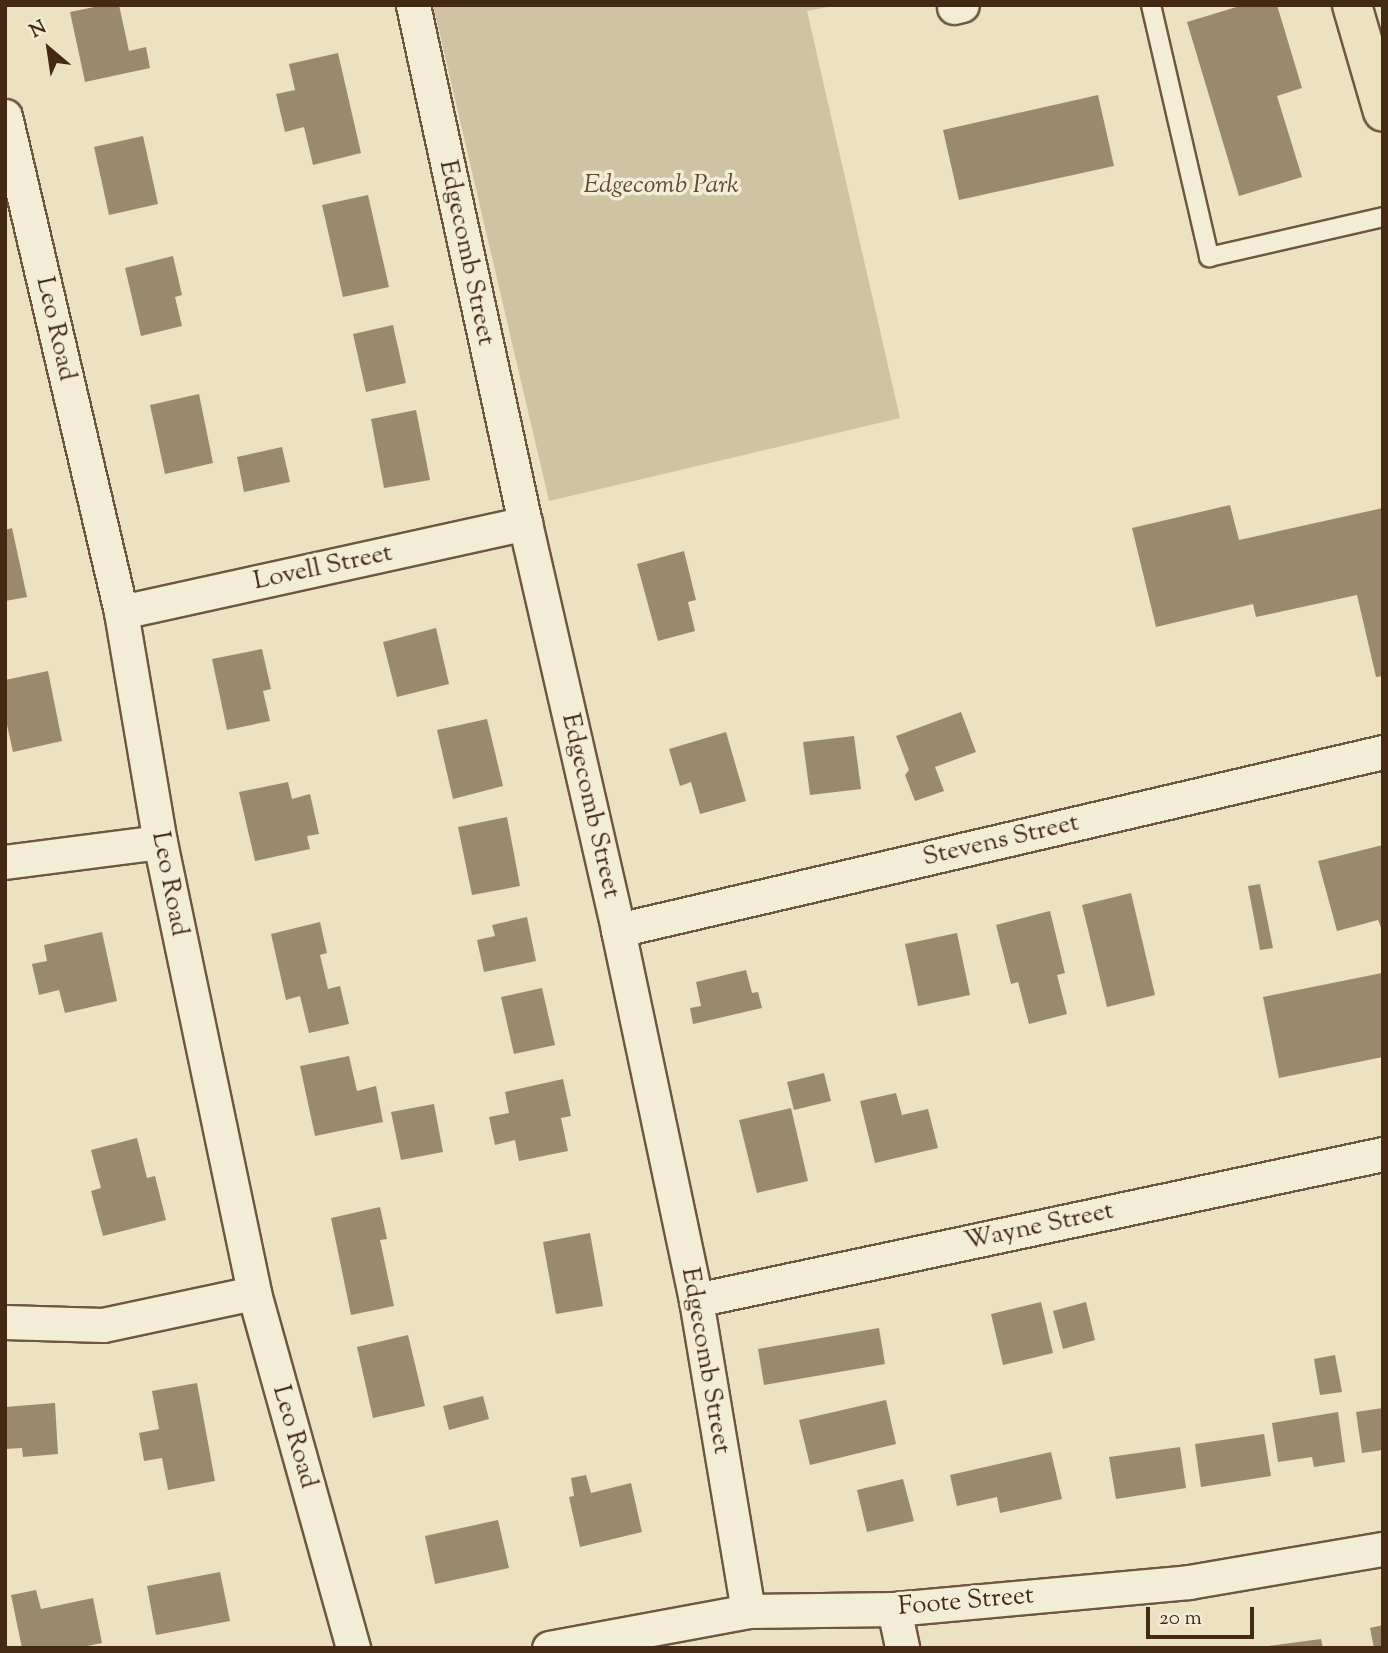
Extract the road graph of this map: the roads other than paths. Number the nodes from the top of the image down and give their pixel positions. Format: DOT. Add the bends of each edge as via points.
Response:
graph roads {
  1 [pos="413,5"];
  2 [pos="1151,5"];
  3 [pos="1352,5"];
  4 [pos="1383,112"];
  5 [pos="5,116"];
  6 [pos="1383,217"];
  7 [pos="525,523"];
  8 [pos="121,612"];
  9 [pos="1383,752"];
  10 [pos="160,842"];
  11 [pos="5,862"];
  12 [pos="618,930"];
  13 [pos="1383,1154"];
  14 [pos="254,1293"];
  15 [pos="696,1300"];
  16 [pos="5,1322"];
  17 [pos="1383,1549"];
  18 [pos="894,1609"];
  19 [pos="748,1611"];
  20 [pos="353,1648"];
  21 [pos="549,1648"];
  22 [pos="902,1648"];
  1 -- 7 [label="street, Edgecomb Street"];
  2 -- 6 [label="lane" via="1209,257"];
  3 -- 4 [label="main road"];
  5 -- 8 [label="street, Leo Road"];
  7 -- 8 [label="street, Lovell Street"];
  7 -- 12 [label="street, Edgecomb Street"];
  8 -- 10 [label="street, Leo Road"];
  9 -- 12 [label="street, Stevens Street"];
  10 -- 11 [label="street"];
  10 -- 14 [label="street, Leo Road"];
  12 -- 15 [label="street, Edgecomb Street"];
  13 -- 15 [label="street, Wayne Street"];
  14 -- 16 [label="street" via="103,1325"];
  14 -- 20 [label="street, Leo Road"];
  15 -- 19 [label="street, Edgecomb Street"];
  17 -- 18 [label="street, Foote Street" via="1189,1582"];
  18 -- 19 [label="street, Foote Street"];
  18 -- 22 [label="street"];
  19 -- 21 [label="street, Foote Street"];
}
